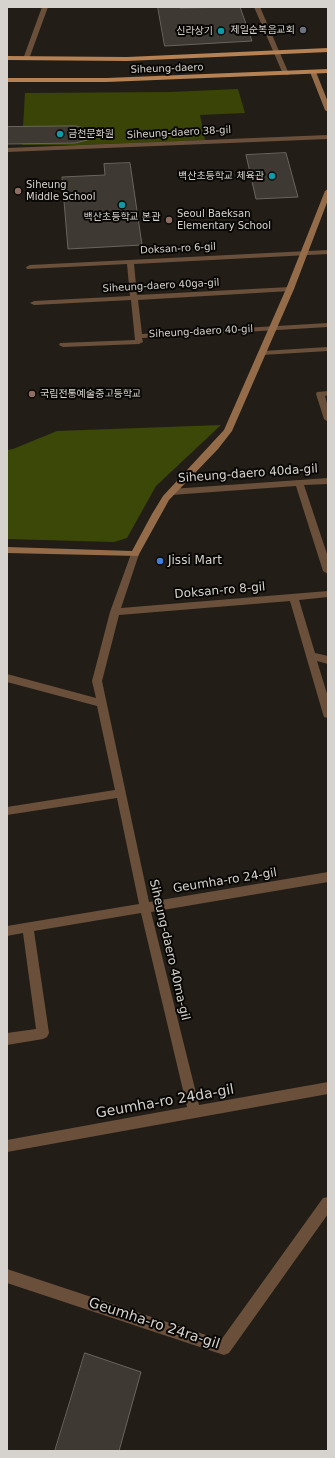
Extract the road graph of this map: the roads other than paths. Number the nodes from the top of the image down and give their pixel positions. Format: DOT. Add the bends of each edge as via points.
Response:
graph roads {
  1 [pos="45,7"];
  2 [pos="258,7"];
  3 [pos="328,50"];
  4 [pos="277,53"];
  5 [pos="7,58"];
  6 [pos="26,59"];
  7 [pos="313,72"];
  8 [pos="328,72"];
  9 [pos="286,74"];
  10 [pos="7,80"];
  11 [pos="328,110"];
  12 [pos="328,137"];
  13 [pos="7,150"];
  14 [pos="328,191"];
  15 [pos="328,252"];
  16 [pos="304,253"];
  17 [pos="130,262"];
  18 [pos="30,267"];
  19 [pos="290,289"];
  20 [pos="134,297"];
  21 [pos="34,303"];
  22 [pos="328,324"];
  23 [pos="273,328"];
  24 [pos="138,336"];
  25 [pos="63,346"];
  26 [pos="328,349"];
  27 [pos="262,353"];
  28 [pos="328,393"];
  29 [pos="328,419"];
  30 [pos="328,481"];
  31 [pos="300,483"];
  32 [pos="171,492"];
  33 [pos="7,550"];
  34 [pos="135,554"];
  35 [pos="328,571"];
  36 [pos="328,594"];
  37 [pos="293,596"];
  38 [pos="115,612"];
  39 [pos="310,656"];
  40 [pos="328,660"];
  41 [pos="7,678"];
  42 [pos="102,703"];
  43 [pos="328,714"];
  44 [pos="121,793"];
  45 [pos="9,810"];
  46 [pos="328,877"];
  47 [pos="145,908"];
  48 [pos="28,927"];
  49 [pos="7,931"];
  50 [pos="7,1039"];
  51 [pos="328,1088"];
  52 [pos="194,1112"];
  53 [pos="7,1146"];
  54 [pos="328,1203"];
  55 [pos="323,1219"];
  56 [pos="7,1276"];
  1 -- 6 [label="street"];
  2 -- 4 [label="street"];
  3 -- 4 [label="main road, Siheung-daero"];
  4 -- 6 [label="main road, Siheung-daero" via="127,59"];
  4 -- 9 [label="street"];
  5 -- 6 [label="main road, Siheung-daero"];
  7 -- 8 [label="main road, Siheung-daero"];
  7 -- 9 [label="main road, Siheung-daero"];
  7 -- 11 [label="street"];
  9 -- 10 [label="main road, Siheung-daero" via="107,80"];
  12 -- 13 [label="street, Siheung-daero 38-gil"];
  14 -- 16 [label="street, Siheung-daero 40-gil"];
  15 -- 16 [label="street, Doksan-ro 6-gil"];
  16 -- 17 [label="street, Doksan-ro 6-gil"];
  16 -- 19 [label="street, Siheung-daero 40-gil"];
  17 -- 18 [label="street, Doksan-ro 6-gil"];
  17 -- 20 [label="street"];
  19 -- 20 [label="street, Siheung-daero 40ga-gil"];
  19 -- 23 [label="street, Siheung-daero 40-gil"];
  20 -- 21 [label="street, Siheung-daero 40ga-gil"];
  20 -- 24 [label="street"];
  22 -- 23 [label="street"];
  23 -- 24 [label="street, Siheung-daero 40-gil"];
  23 -- 27 [label="street, Siheung-daero 40-gil"];
  24 -- 25 [label="street, Siheung-daero 40-gil" via="139,342"];
  26 -- 27 [label="street"];
  27 -- 32 [label="street, Siheung-daero 40-gil" via="228,431"];
  28 -- 29 [label="street" via="320,394"];
  30 -- 31 [label="street, Siheung-daero 40da-gil"];
  31 -- 32 [label="street, Siheung-daero 40da-gil"];
  31 -- 35 [label="street"];
  32 -- 34 [label="street, Siheung-daero 40-gil"];
  33 -- 34 [label="street"];
  34 -- 38 [label="street, Siheung-daero 40ma-gil"];
  36 -- 37 [label="street, Doksan-ro 8-gil"];
  37 -- 38 [label="street, Doksan-ro 8-gil"];
  37 -- 39 [label="street"];
  38 -- 42 [label="street, Siheung-daero 40ma-gil" via="98,681"];
  39 -- 40 [label="street"];
  39 -- 43 [label="street"];
  41 -- 42 [label="street"];
  42 -- 44 [label="street, Siheung-daero 40ma-gil"];
  44 -- 45 [label="street"];
  44 -- 47 [label="street, Siheung-daero 40ma-gil"];
  46 -- 47 [label="street, Geumha-ro 24-gil"];
  47 -- 48 [label="street, Geumha-ro 24-gil"];
  47 -- 52 [label="street, Siheung-daero 40ma-gil"];
  48 -- 49 [label="street, Geumha-ro 24-gil"];
  48 -- 50 [label="street" via="44,1033"];
  51 -- 52 [label="street, Geumha-ro 24da-gil"];
  52 -- 53 [label="street, Geumha-ro 24da-gil"];
  54 -- 55 [label="street, Geumha-ro 24ra-gil"];
  55 -- 56 [label="street, Geumha-ro 24ra-gil" via="224,1348"];
}
